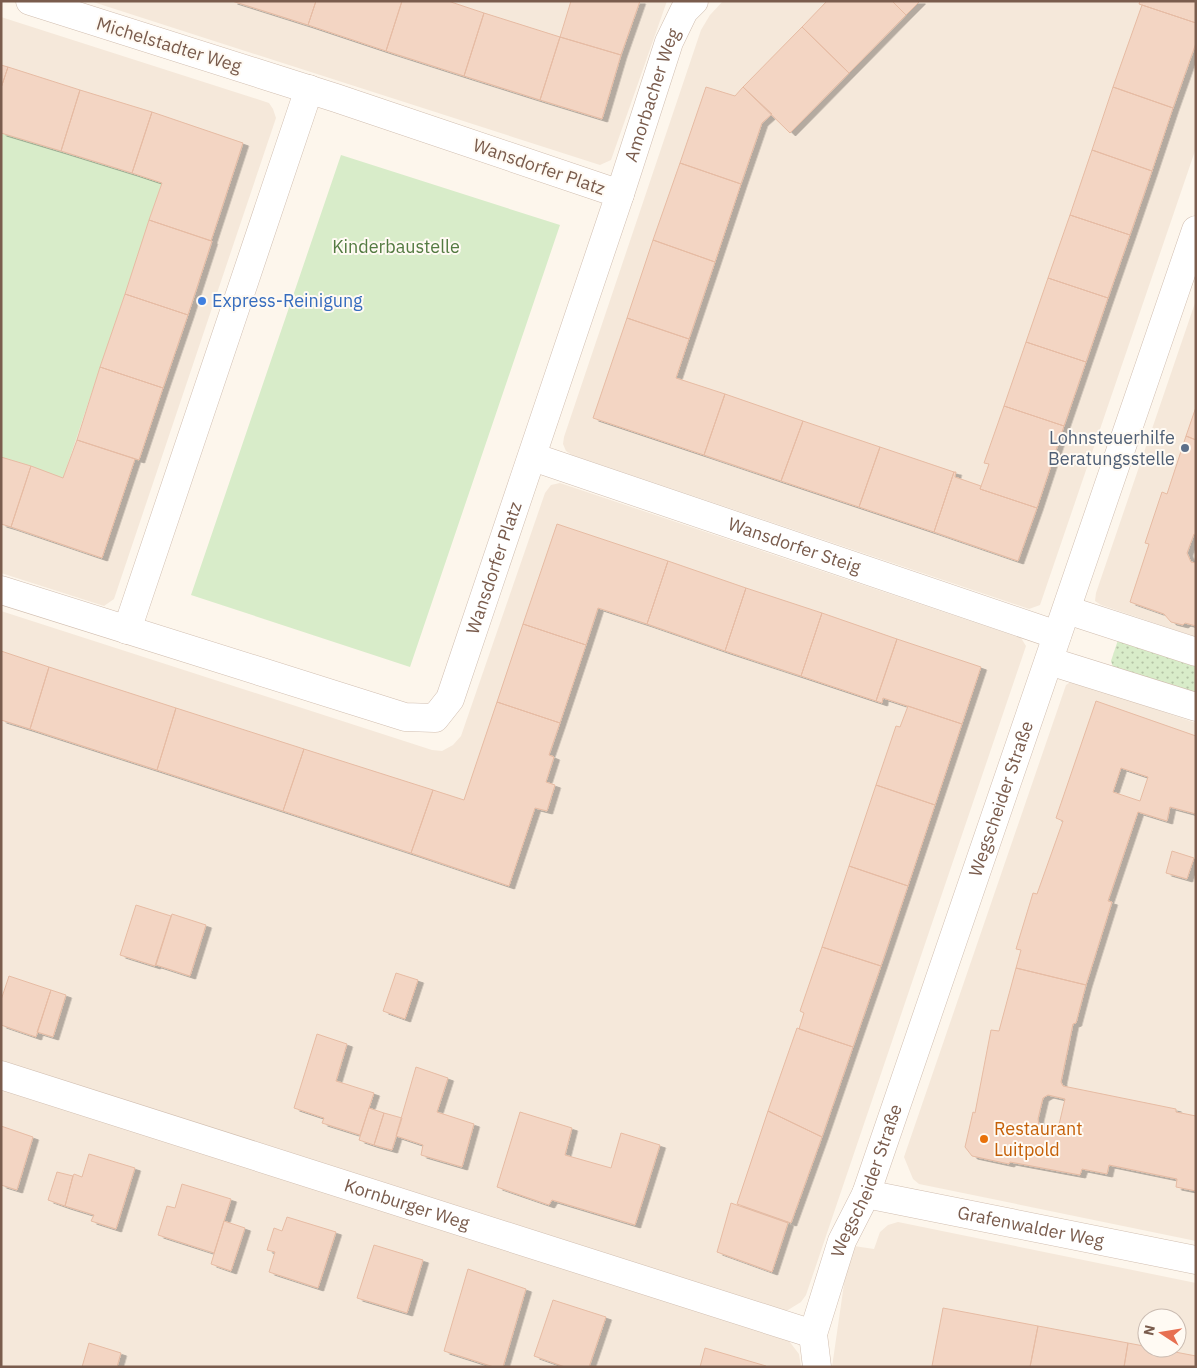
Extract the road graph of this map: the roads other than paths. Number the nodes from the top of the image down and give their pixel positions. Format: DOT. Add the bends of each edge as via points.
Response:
graph roads {
  1 [pos="30,1"];
  2 [pos="694,1"];
  3 [pos="309,89"];
  4 [pos="620,194"];
  5 [pos="1196,230"];
  6 [pos="533,457"];
  7 [pos="1,590"];
  8 [pos="1067,610"];
  9 [pos="127,630"];
  10 [pos="1057,635"];
  11 [pos="1196,652"];
  12 [pos="1049,661"];
  13 [pos="1196,707"];
  14 [pos="1,1074"];
  15 [pos="866,1194"];
  16 [pos="1196,1260"];
  17 [pos="813,1334"];
  18 [pos="817,1367"];
  1 -- 3 [label="street, Michelstadter Weg"];
  2 -- 4 [label="street, Amorbacher Weg" via="684,11 669,42"];
  3 -- 4 [label="street, Wansdorfer Platz"];
  3 -- 9 [label="street"];
  4 -- 6 [label="street, Wansdorfer Platz"];
  5 -- 8 [label="street, Wegscheider Straße"];
  6 -- 9 [label="street, Wansdorfer Platz" via="450,699 435,718 405,718"];
  6 -- 10 [label="street, Wansdorfer Steig"];
  7 -- 9 [label="street"];
  8 -- 10 [label="street, Wegscheider Straße"];
  8 -- 11 [label="street"];
  10 -- 12 [label="street, Wegscheider Straße"];
  12 -- 13 [label="street"];
  12 -- 15 [label="street, Wegscheider Straße"];
  14 -- 17 [label="street, Kornburger Weg"];
  15 -- 16 [label="street, Grafenwalder Weg"];
  15 -- 17 [label="street, Wegscheider Straße" via="842,1241"];
  17 -- 18 [label="street, Wegscheider Straße"];
}
